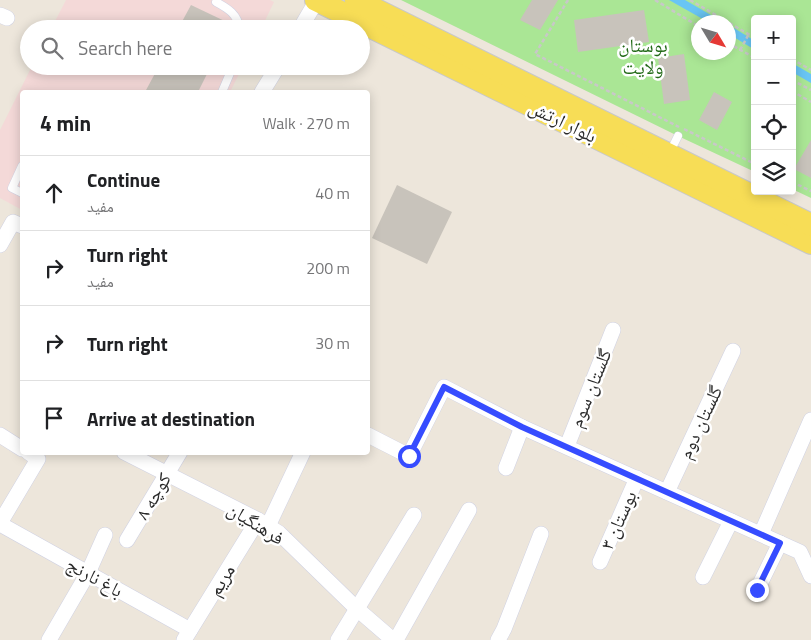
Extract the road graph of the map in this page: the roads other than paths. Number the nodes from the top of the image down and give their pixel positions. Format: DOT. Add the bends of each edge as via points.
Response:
graph roads {
  1 [pos="217,0"];
  2 [pos="316,0"];
  3 [pos="356,0"];
  4 [pos="238,20"];
  5 [pos="305,20"];
  6 [pos="359,20"];
  7 [pos="370,25"];
  8 [pos="229,75"];
  9 [pos="272,75"];
  10 [pos="223,90"];
  11 [pos="263,90"];
  12 [pos="20,170"];
  13 [pos="20,192"];
  14 [pos="784,220"];
  15 [pos="20,225"];
  16 [pos="811,225"];
  17 [pos="811,243"];
  18 [pos="0,244"];
  19 [pos="613,330"];
  20 [pos="733,351"];
  21 [pos="811,420"];
  22 [pos="522,427"];
  23 [pos="0,435"];
  24 [pos="370,436"];
  25 [pos="567,446"];
  26 [pos="20,448"];
  27 [pos="32,455"];
  28 [pos="130,455"];
  29 [pos="178,455"];
  30 [pos="301,455"];
  31 [pos="506,468"];
  32 [pos="167,474"];
  33 [pos="637,478"];
  34 [pos="667,492"];
  35 [pos="469,510"];
  36 [pos="414,515"];
  37 [pos="731,521"];
  38 [pos="263,523"];
  39 [pos="0,524"];
  40 [pos="541,534"];
  41 [pos="760,534"];
  42 [pos="106,536"];
  43 [pos="127,540"];
  44 [pos="780,543"];
  45 [pos="600,562"];
  46 [pos="88,573"];
  47 [pos="811,576"];
  48 [pos="703,577"];
  49 [pos="757,590"];
  50 [pos="356,608"];
  51 [pos="187,635"];
  52 [pos="48,640"];
  53 [pos="338,640"];
  54 [pos="394,640"];
  55 [pos="498,640"];
  1 -- 4 [label="lane"];
  2 -- 5 [label="street"];
  2 -- 6 [label="main road, بلوار ارتش"];
  3 -- 14 [label="main road, بلوار ارتش" via="673,146"];
  7 -- 14 [label="main road, بلوار ارتش"];
  8 -- 10 [label="lane"];
  9 -- 11 [label="street"];
  12 -- 13 [label="lane" via="12,188"];
  14 -- 16 [label="main road, بلوار ارتش"];
  14 -- 17 [label="main road, بلوار ارتش"];
  15 -- 18 [label="street" via="13,222"];
  19 -- 25 [label="street, گلستان سوم"];
  20 -- 34 [label="street, گلستان دوم"];
  21 -- 41 [label="street"];
  22 -- 24 [label="street" via="444,387 409,456"];
  22 -- 25 [label="street"];
  22 -- 31 [label="street"];
  23 -- 26 [label="street"];
  25 -- 33 [label="street"];
  27 -- 39 [label="street" via="38,459"];
  28 -- 32 [label="street, فرهنگیان"];
  29 -- 32 [label="street, کوچه ۸"];
  30 -- 38 [label="street, مریم"];
  32 -- 38 [label="street, فرهنگیان"];
  32 -- 43 [label="street, کوچه ۸"];
  33 -- 34 [label="street"];
  33 -- 45 [label="street, بوستان ۳"];
  34 -- 37 [label="street"];
  35 -- 54 [label="street"];
  36 -- 50 [label="street"];
  37 -- 41 [label="street"];
  37 -- 48 [label="street"];
  38 -- 50 [label="street, فرهنگیان" via="279,533"];
  38 -- 51 [label="street, مریم"];
  39 -- 46 [label="street, باغ نارنج"];
  40 -- 55 [label="street"];
  41 -- 44 [label="street"];
  42 -- 46 [label="street"];
  44 -- 47 [label="street" via="800,552"];
  44 -- 49 [label="street"];
  46 -- 51 [label="street, باغ نارنج"];
  46 -- 52 [label="street"];
  50 -- 53 [label="street"];
  50 -- 54 [label="street, فرهنگیان"];
}
